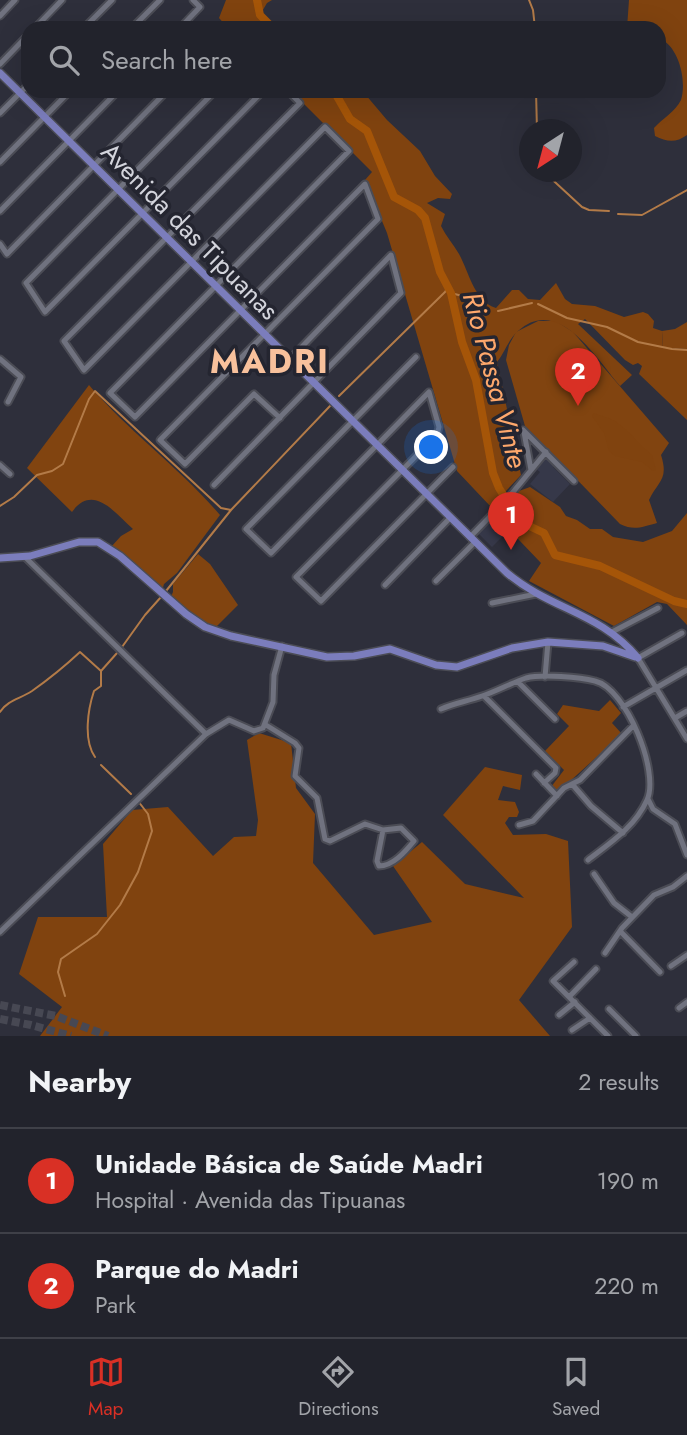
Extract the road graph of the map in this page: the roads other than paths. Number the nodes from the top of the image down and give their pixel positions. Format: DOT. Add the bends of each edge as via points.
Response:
graph roads {
  1 [pos="15,0"];
  2 [pos="62,0"];
  3 [pos="112,0"];
  4 [pos="160,0"];
  5 [pos="192,0"];
  6 [pos="0,16"];
  7 [pos="42,21"];
  8 [pos="91,21"];
  9 [pos="139,21"];
  10 [pos="187,21"];
  11 [pos="21,42"];
  12 [pos="0,64"];
  13 [pos="0,73"];
  14 [pos="20,93"];
  15 [pos="25,98"];
  16 [pos="63,98"];
  17 [pos="111,98"];
  18 [pos="160,98"];
  19 [pos="208,98"];
  20 [pos="256,98"];
  21 [pos="295,98"];
  22 [pos="0,113"];
  23 [pos="45,117"];
  24 [pos="69,141"];
  25 [pos="0,162"];
  26 [pos="93,165"];
  27 [pos="118,190"];
  28 [pos="0,211"];
  29 [pos="143,214"];
  30 [pos="167,238"];
  31 [pos="0,244"];
  32 [pos="192,262"];
  33 [pos="216,286"];
  34 [pos="240,310"];
  35 [pos="265,334"];
  36 [pos="416,356"];
  37 [pos="0,359"];
  38 [pos="290,359"];
  39 [pos="314,383"];
  40 [pos="8,402"];
  41 [pos="280,418"];
  42 [pos="353,421"];
  43 [pos="377,445"];
  44 [pos="546,452"];
  45 [pos="0,465"];
  46 [pos="453,467"];
  47 [pos="402,469"];
  48 [pos="531,470"];
  49 [pos="10,474"];
  50 [pos="574,481"];
  51 [pos="214,485"];
  52 [pos="426,494"];
  53 [pos="450,518"];
  54 [pos="472,540"];
  55 [pos="26,557"];
  56 [pos="0,558"];
  57 [pos="436,581"];
  58 [pos="385,585"];
  59 [pos="536,594"];
  60 [pos="492,603"];
  61 [pos="658,608"];
  62 [pos="612,632"];
  63 [pos="682,633"];
  64 [pos="548,642"];
  65 [pos="282,646"];
  66 [pos="638,659"];
  67 [pos="687,670"];
  68 [pos="545,677"];
  69 [pos="518,682"];
  70 [pos="656,687"];
  71 [pos="484,696"];
  72 [pos="623,707"];
  73 [pos="441,709"];
  74 [pos="687,711"];
  75 [pos="675,718"];
  76 [pos="555,719"];
  77 [pos="266,724"];
  78 [pos="634,726"];
  79 [pos="206,734"];
  80 [pos="687,739"];
  81 [pos="536,775"];
  82 [pos="544,783"];
  83 [pos="572,784"];
  84 [pos="556,796"];
  85 [pos="648,799"];
  86 [pos="519,825"];
  87 [pos="383,830"];
  88 [pos="624,833"];
  89 [pos="687,855"];
  90 [pos="588,860"];
  91 [pos="594,874"];
  92 [pos="687,876"];
  93 [pos="632,917"];
  94 [pos="620,930"];
  95 [pos="0,932"];
  96 [pos="605,953"];
  97 [pos="687,955"];
  98 [pos="574,962"];
  99 [pos="671,966"];
  100 [pos="596,969"];
  101 [pos="660,972"];
  102 [pos="569,997"];
  103 [pos="575,1002"];
  104 [pos="687,1002"];
  105 [pos="679,1008"];
  106 [pos="609,1009"];
  107 [pos="559,1015"];
  108 [pos="590,1018"];
  109 [pos="572,1030"];
  110 [pos="608,1036"];
  111 [pos="636,1036"];
  1 -- 6 [label="street"];
  2 -- 7 [label="street"];
  3 -- 8 [label="street"];
  4 -- 9 [label="street"];
  5 -- 10 [label="street" via="200,7"];
  11 -- 12 [label="street"];
  13 -- 14 [label="main road, Avenida das Tipuanas"];
  14 -- 22 [label="street"];
  15 -- 23 [label="main road, Avenida das Tipuanas"];
  16 -- 23 [label="street"];
  17 -- 24 [label="street"];
  18 -- 26 [label="street"];
  19 -- 27 [label="street"];
  20 -- 29 [label="street"];
  21 -- 30 [label="street" via="300,103"];
  23 -- 24 [label="main road, Avenida das Tipuanas"];
  23 -- 25 [label="street"];
  24 -- 26 [label="main road, Avenida das Tipuanas"];
  24 -- 28 [label="street"];
  26 -- 27 [label="main road, Avenida das Tipuanas"];
  26 -- 31 [label="street" via="7,254"];
  27 -- 29 [label="main road, Avenida das Tipuanas"];
  27 -- 29 [label="street" via="26,283 45,313"];
  29 -- 30 [label="main road, Avenida das Tipuanas"];
  30 -- 32 [label="main road, Avenida das Tipuanas"];
  30 -- 32 [label="street" via="64,341 84,370"];
  32 -- 33 [label="main road, Avenida das Tipuanas"];
  32 -- 33 [label="street" via="325,127 349,151"];
  33 -- 34 [label="main road, Avenida das Tipuanas"];
  33 -- 34 [label="street" via="110,393 135,417"];
  34 -- 35 [label="main road, Avenida das Tipuanas"];
  34 -- 35 [label="street" via="365,184 377,219"];
  35 -- 38 [label="main road, Avenida das Tipuanas"];
  35 -- 41 [label="street" via="160,440 184,464 254,394"];
  36 -- 42 [label="street"];
  37 -- 40 [label="street" via="21,377"];
  38 -- 39 [label="main road, Avenida das Tipuanas"];
  38 -- 39 [label="street" via="391,255 401,293"];
  39 -- 41 [label="street"];
  39 -- 42 [label="main road, Avenida das Tipuanas"];
  41 -- 51 [label="street"];
  42 -- 43 [label="main road, Avenida das Tipuanas"];
  42 -- 43 [label="street" via="246,529 271,553"];
  43 -- 47 [label="main road, Avenida das Tipuanas"];
  43 -- 47 [label="street" via="429,392 439,431"];
  44 -- 48 [label="street"];
  44 -- 48 [label="street" via="523,430"];
  44 -- 50 [label="street"];
  45 -- 49 [label="street"];
  46 -- 52 [label="street"];
  47 -- 52 [label="main road, Avenida das Tipuanas"];
  47 -- 52 [label="street" via="296,577 321,601"];
  48 -- 54 [label="street"];
  52 -- 53 [label="main road, Avenida das Tipuanas"];
  53 -- 54 [label="main road, Avenida das Tipuanas"];
  53 -- 58 [label="street"];
  54 -- 57 [label="street"];
  54 -- 59 [label="main road, Avenida das Tipuanas"];
  55 -- 56 [label="main road"];
  55 -- 65 [label="main road" via="79,542 98,542 205,627"];
  55 -- 79 [label="street"];
  59 -- 60 [label="street"];
  59 -- 62 [label="main road, Avenida das Tipuanas"];
  61 -- 62 [label="street"];
  62 -- 66 [label="main road, Avenida das Tipuanas"];
  63 -- 66 [label="street"];
  64 -- 65 [label="main road" via="512,648 457,667 436,666 390,649 339,658"];
  64 -- 66 [label="main road" via="603,646"];
  64 -- 68 [label="street"];
  65 -- 77 [label="street"];
  66 -- 70 [label="street"];
  67 -- 70 [label="street"];
  68 -- 69 [label="street"];
  68 -- 72 [label="street" via="601,682"];
  69 -- 71 [label="street"];
  69 -- 76 [label="street"];
  70 -- 72 [label="street"];
  70 -- 75 [label="street"];
  71 -- 73 [label="street"];
  71 -- 82 [label="street" via="556,768"];
  72 -- 78 [label="street"];
  74 -- 75 [label="street"];
  75 -- 80 [label="street"];
  77 -- 79 [label="street" via="254,731 229,720"];
  77 -- 87 [label="street" via="299,748 295,776 317,798 325,839 330,841 365,824"];
  78 -- 83 [label="street"];
  78 -- 85 [label="street" via="650,774"];
  79 -- 95 [label="street"];
  81 -- 82 [label="street"];
  82 -- 84 [label="street"];
  83 -- 84 [label="street"];
  83 -- 88 [label="street"];
  84 -- 86 [label="street" via="531,823"];
  85 -- 88 [label="street"];
  85 -- 89 [label="street" via="653,809 675,824"];
  87 -- 87 [label="street" via="377,861 381,867 402,855 414,840 401,828"];
  88 -- 90 [label="street"];
  91 -- 93 [label="street" via="614,903"];
  92 -- 93 [label="street" via="654,895"];
  93 -- 94 [label="street"];
  94 -- 96 [label="street"];
  94 -- 101 [label="street"];
  97 -- 99 [label="street"];
  98 -- 102 [label="street" via="553,981"];
  100 -- 102 [label="street"];
  102 -- 103 [label="street"];
  103 -- 107 [label="street"];
  103 -- 108 [label="street"];
  104 -- 105 [label="street"];
  106 -- 111 [label="street"];
  108 -- 109 [label="street"];
  108 -- 110 [label="street"];
}
